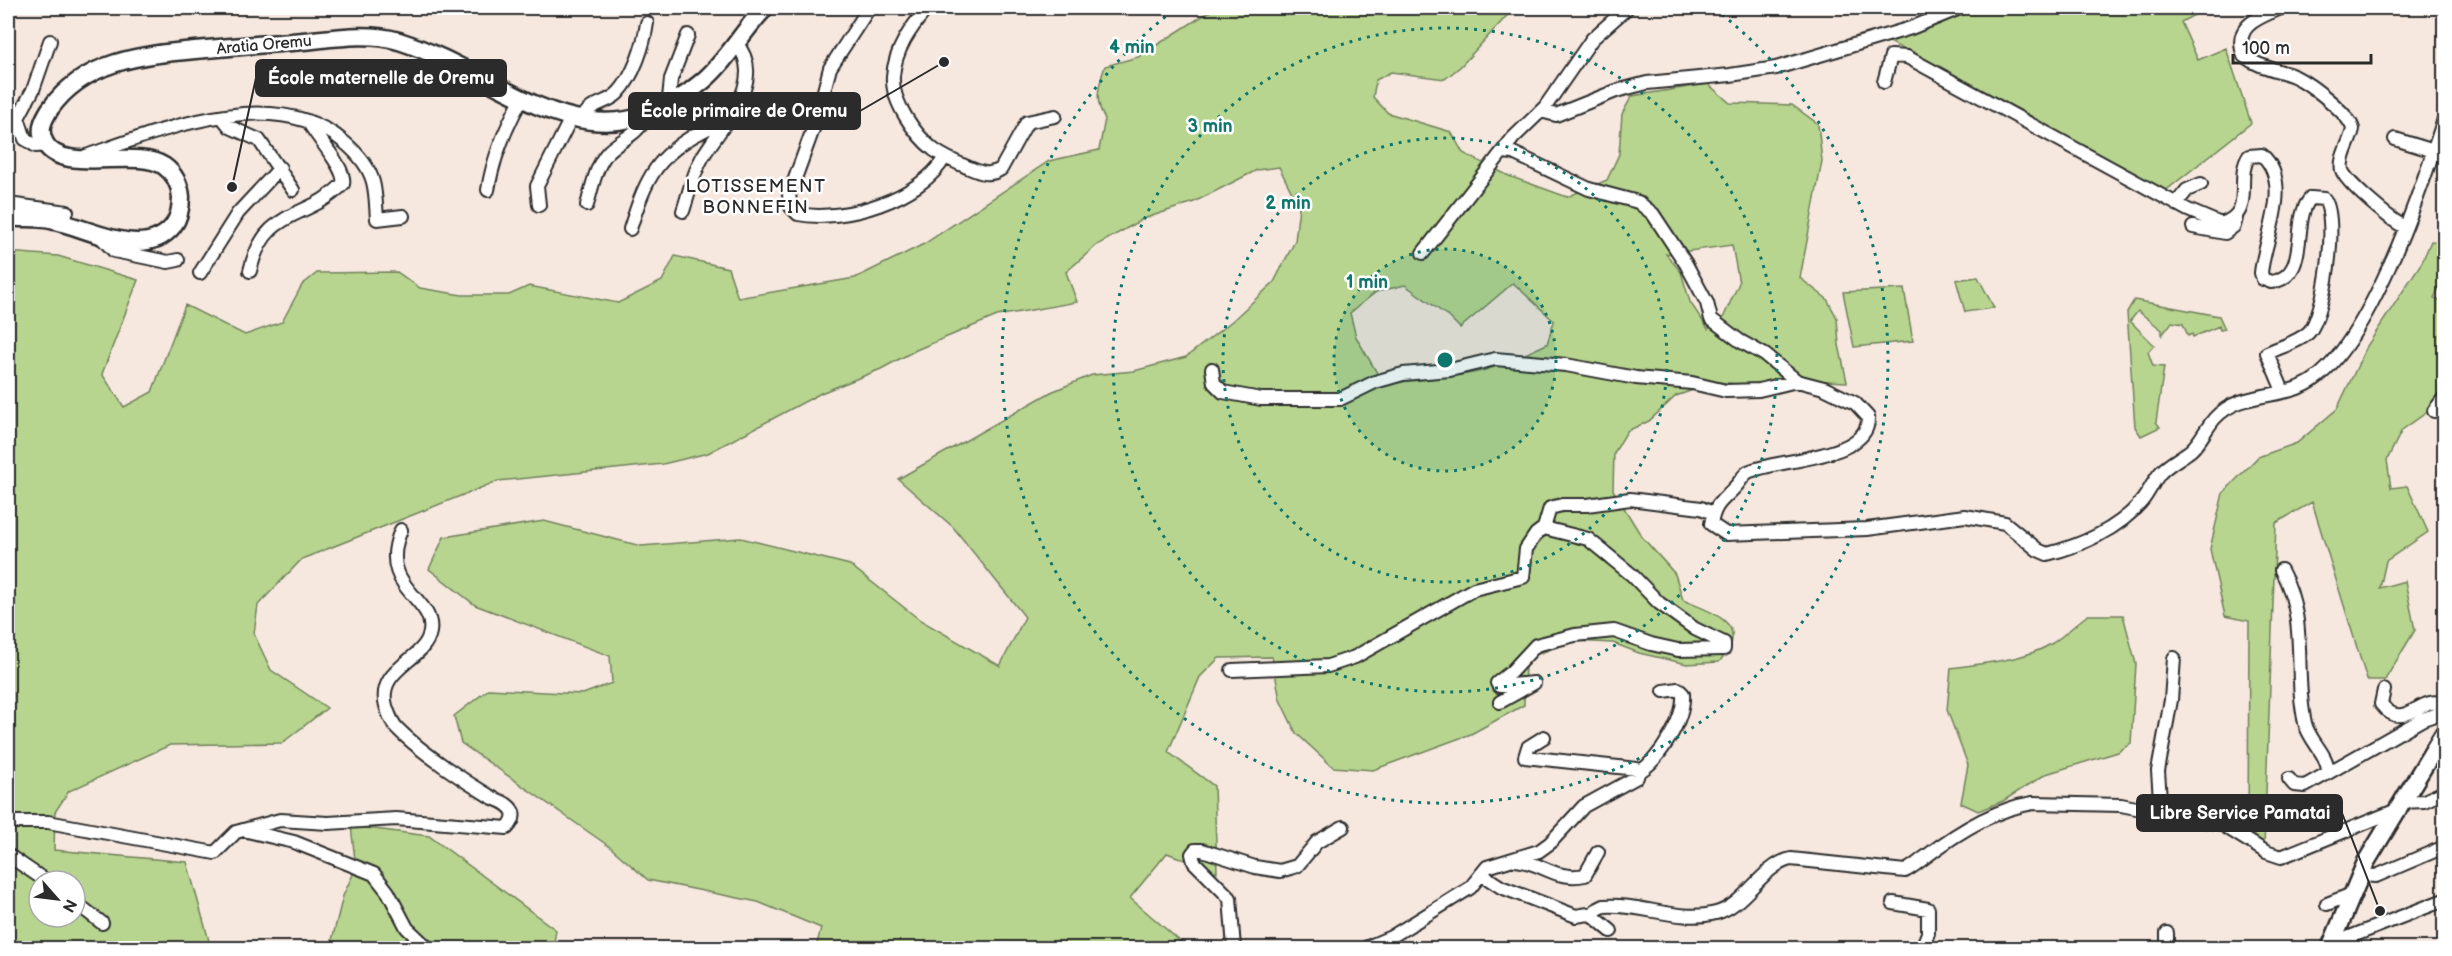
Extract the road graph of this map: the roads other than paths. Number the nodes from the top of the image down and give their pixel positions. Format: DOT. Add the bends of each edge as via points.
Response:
graph roads {
  1 [pos="765,8"];
  2 [pos="869,8"];
  3 [pos="927,8"];
  4 [pos="1627,8"];
  5 [pos="1960,8"];
  6 [pos="2281,8"];
  7 [pos="647,23"];
  8 [pos="688,35"];
  9 [pos="50,41"];
  10 [pos="736,43"];
  11 [pos="1884,82"];
  12 [pos="522,98"];
  13 [pos="668,108"];
  14 [pos="1541,111"];
  15 [pos="648,116"];
  16 [pos="1055,116"];
  17 [pos="222,117"];
  18 [pos="577,119"];
  19 [pos="2445,119"];
  20 [pos="308,121"];
  21 [pos="725,124"];
  22 [pos="2395,139"];
  23 [pos="46,145"];
  24 [pos="2434,151"];
  25 [pos="1503,152"];
  26 [pos="82,158"];
  27 [pos="945,158"];
  28 [pos="280,168"];
  29 [pos="2200,184"];
  30 [pos="294,189"];
  31 [pos="488,190"];
  32 [pos="8,204"];
  33 [pos="2176,204"];
  34 [pos="539,205"];
  35 [pos="587,205"];
  36 [pos="683,211"];
  37 [pos="67,212"];
  38 [pos="2237,215"];
  39 [pos="403,216"];
  40 [pos="8,217"];
  41 [pos="2193,227"];
  42 [pos="2405,227"];
  43 [pos="630,230"];
  44 [pos="95,231"];
  45 [pos="1423,253"];
  46 [pos="178,260"];
  47 [pos="250,271"];
  48 [pos="200,273"];
  49 [pos="1212,369"];
  50 [pos="1797,381"];
  51 [pos="2283,391"];
  52 [pos="2445,398"];
  53 [pos="2434,411"];
  54 [pos="1713,513"];
  55 [pos="1544,528"];
  56 [pos="401,530"];
  57 [pos="2282,570"];
  58 [pos="2174,658"];
  59 [pos="1232,670"];
  60 [pos="2384,690"];
  61 [pos="1664,691"];
  62 [pos="1500,702"];
  63 [pos="2445,704"];
  64 [pos="2445,712"];
  65 [pos="2445,733"];
  66 [pos="1544,737"];
  67 [pos="1638,772"];
  68 [pos="2328,772"];
  69 [pos="2289,779"];
  70 [pos="2445,792"];
  71 [pos="2399,806"];
  72 [pos="2161,813"];
  73 [pos="8,822"];
  74 [pos="1342,827"];
  75 [pos="243,830"];
  76 [pos="2445,848"];
  77 [pos="1598,852"];
  78 [pos="8,855"];
  79 [pos="1514,860"];
  80 [pos="28,869"];
  81 [pos="1481,874"];
  82 [pos="2360,875"];
  83 [pos="2352,894"];
  84 [pos="2445,900"];
  85 [pos="1893,903"];
  86 [pos="2327,904"];
  87 [pos="87,911"];
  88 [pos="1595,913"];
  89 [pos="102,922"];
  90 [pos="1611,931"];
  91 [pos="2167,933"];
  92 [pos="425,946"];
  93 [pos="2331,946"];
  94 [pos="1234,948"];
  95 [pos="1365,948"];
  96 [pos="1922,948"];
  97 [pos="2167,948"];
  1 -- 10 [label="main road, Aratia Oremu"];
  2 -- 27 [label="street" via="830,68 816,121 789,191 791,207 798,214 812,216 881,204 921,183"];
  3 -- 27 [label="street" via="900,46 894,92 925,141"];
  4 -- 14 [label="street" via="1592,39"];
  5 -- 14 [label="street" via="1911,28 1776,68 1647,83 1556,115"];
  6 -- 42 [label="street" via="2250,22 2243,36 2244,56 2258,65 2300,79 2348,118 2353,129 2342,170 2383,213"];
  7 -- 18 [label="street" via="636,62 617,94 590,107"];
  8 -- 13 [label="street" via="671,79"];
  9 -- 23 [label="street" via="33,90 18,118 25,139 36,146"];
  10 -- 13 [label="main road, Aratia Oremu" via="706,79"];
  10 -- 21 [label="street" via="743,51 747,74 738,102"];
  11 -- 33 [label="street" via="1892,56 1907,57"];
  12 -- 18 [label="main road, Aratia Oremu"];
  12 -- 23 [label="main road, Aratia Oremu" via="385,38 347,37 191,50 109,63 82,78 65,90 43,120"];
  12 -- 31 [label="street" via="491,166"];
  13 -- 15 [label="main road, Aratia Oremu"];
  14 -- 25 [label="street"];
  15 -- 18 [label="main road, Aratia Oremu" via="615,122"];
  15 -- 35 [label="street, Aratia Oremu" via="638,132 608,153"];
  16 -- 27 [label="street" via="1027,122 995,173 986,174"];
  17 -- 20 [label="street" via="269,114"];
  17 -- 26 [label="street" via="188,123"];
  17 -- 28 [label="street" via="230,127 259,140"];
  18 -- 34 [label="street" via="537,186"];
  19 -- 24 [label="street"];
  20 -- 39 [label="street" via="329,129 366,166 373,182 377,219"];
  20 -- 47 [label="street" via="342,170 343,184 276,225 255,248"];
  21 -- 36 [label="street" via="701,160"];
  21 -- 43 [label="street" via="716,123 682,142 658,162 638,202"];
  22 -- 24 [label="street"];
  23 -- 26 [label="main road" via="53,153"];
  24 -- 42 [label="street"];
  25 -- 45 [label="street"];
  25 -- 50 [label="street" via="1513,153 1596,192 1638,202 1653,214 1686,264 1711,319"];
  26 -- 44 [label="main road" via="152,160 173,175 181,196 177,220 159,238 134,243"];
  28 -- 30 [label="street"];
  28 -- 48 [label="street" via="238,213"];
  29 -- 33 [label="street" via="2187,190"];
  32 -- 37 [label="street"];
  33 -- 38 [label="street" via="2221,224"];
  38 -- 41 [label="street" via="2234,226 2225,233"];
  38 -- 51 [label="street" via="2243,196 2244,163 2249,156 2262,155 2272,171 2276,207 2261,273 2263,279 2277,282 2294,267 2304,204 2319,197 2328,203 2327,271 2324,300 2317,318 2300,339 2267,353"];
  40 -- 44 [label="main road" via="49,219"];
  42 -- 51 [label="street" via="2367,313 2353,335 2317,377"];
  44 -- 46 [label="street" via="114,251 168,262"];
  49 -- 50 [label="street" via="1214,382 1223,392 1261,399 1340,399 1403,374 1450,370 1495,359 1566,365 1692,383 1726,392 1759,390"];
  50 -- 54 [label="street" via="1824,388 1855,403 1868,417 1867,428 1836,452 1750,471 1722,497"];
  51 -- 54 [label="street" via="2257,395 2216,417 2190,451 2162,471 2141,502 2108,531 2047,554 2037,550 2013,526 1980,517 1947,517 1867,529 1726,534 1711,524"];
  52 -- 53 [label="street"];
  54 -- 55 [label="street" via="1630,499 1587,506 1562,505 1551,508"];
  55 -- 59 [label="street" via="1526,549 1523,577 1474,589 1355,657 1328,666"];
  55 -- 62 [label="street" via="1588,539 1659,603 1695,629 1724,643 1724,649 1678,650 1614,631 1575,634 1536,645 1497,683 1534,683"];
  56 -- 75 [label="street" via="394,555 395,569 428,617 430,633 387,684 384,698 391,721 443,765 505,803 513,811 512,822 507,828 492,828 396,819 328,823 280,820"];
  57 -- 68 [label="street" via="2299,622 2306,726 2328,764"];
  58 -- 72 [label="street" via="2172,700 2158,771"];
  60 -- 63 [label="street" via="2381,704 2388,713 2400,715 2425,705"];
  61 -- 67 [label="street" via="1678,689 1684,703 1653,763"];
  64 -- 68 [label="street" via="2423,719"];
  65 -- 71 [label="main road"];
  66 -- 67 [label="street" via="1528,747 1526,757"];
  67 -- 79 [label="street" via="1637,777 1584,806 1539,851"];
  68 -- 69 [label="street" via="2305,786 2294,785"];
  70 -- 71 [label="street"];
  71 -- 72 [label="street" via="2281,857 2221,824"];
  71 -- 82 [label="main road"];
  72 -- 88 [label="street" via="2121,805 2033,803 2004,809 1905,871 1791,859 1780,861 1717,913 1673,914 1613,905"];
  73 -- 75 [label="street" via="48,822 215,853"];
  74 -- 94 [label="street" via="1317,842 1297,866 1280,872 1195,850 1194,862 1230,898"];
  75 -- 92 [label="street" via="294,842 374,874 407,928"];
  76 -- 82 [label="street" via="2376,876"];
  77 -- 79 [label="street" via="1585,875 1576,877 1553,874 1527,861"];
  78 -- 80 [label="street"];
  79 -- 81 [label="street" via="1495,862"];
  81 -- 88 [label="street" via="1501,887 1576,916"];
  81 -- 95 [label="street" via="1470,888 1450,902"];
  82 -- 83 [label="main road"];
  83 -- 86 [label="street"];
  83 -- 93 [label="main road"];
  84 -- 93 [label="street"];
  85 -- 96 [label="street" via="1928,909 1928,933"];
  87 -- 89 [label="street"];
  88 -- 90 [label="street" via="1593,916 1601,925"];
  91 -- 97 [label="street"];
}
